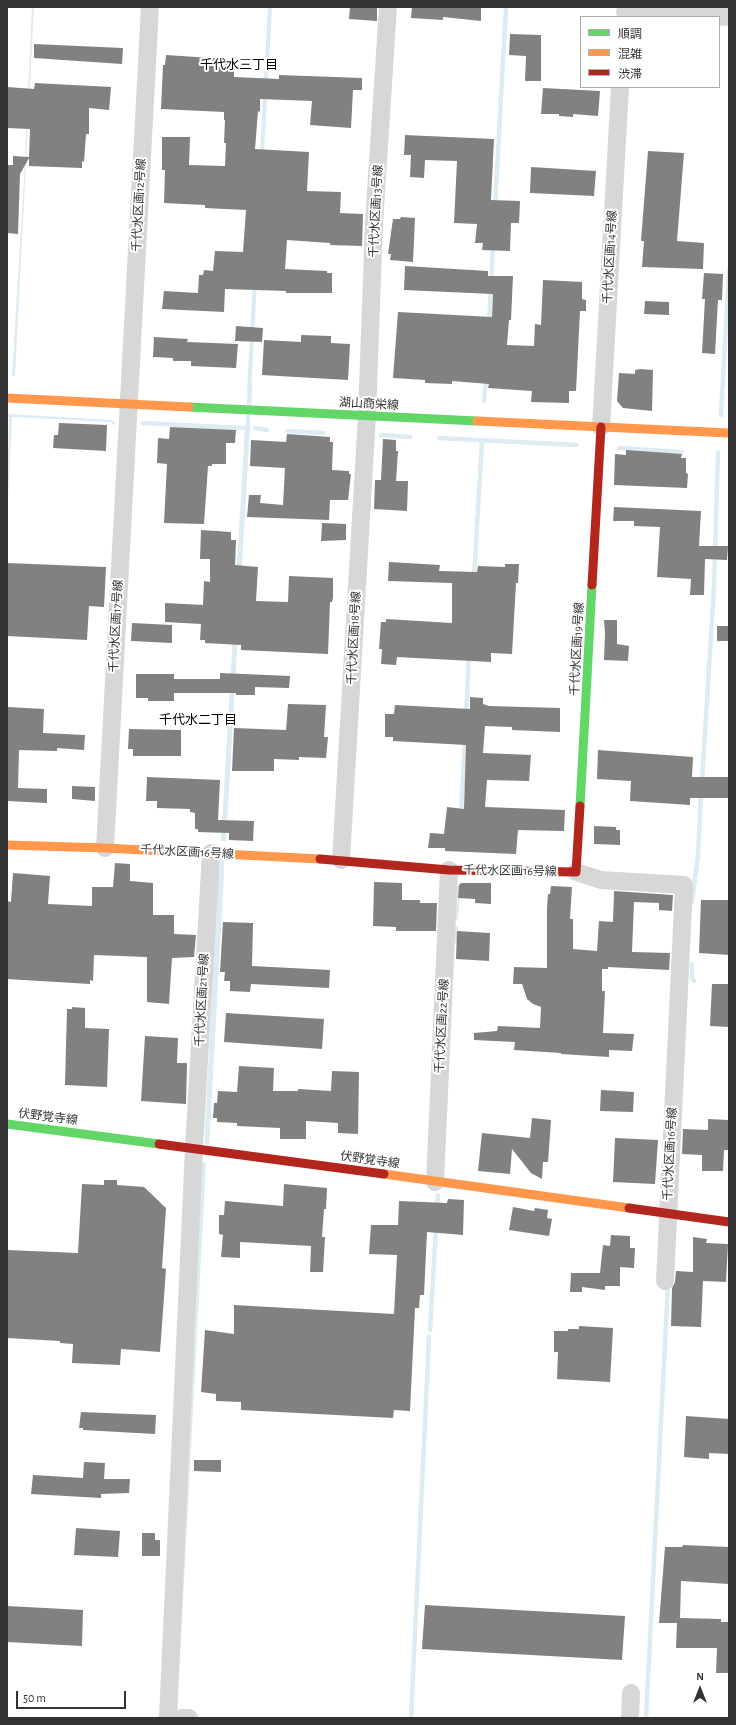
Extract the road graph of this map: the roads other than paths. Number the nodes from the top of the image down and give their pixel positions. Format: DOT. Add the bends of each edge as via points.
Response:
graph roads {
  1 [pos="150,7"];
  2 [pos="388,7"];
  3 [pos="624,12"];
  4 [pos="694,16"];
  5 [pos="620,88"];
  6 [pos="7,398"];
  7 [pos="128,404"];
  8 [pos="367,415"];
  9 [pos="601,427"];
  10 [pos="729,433"];
  11 [pos="7,845"];
  12 [pos="105,848"];
  13 [pos="211,853"];
  14 [pos="341,860"];
  15 [pos="449,870"];
  16 [pos="576,872"];
  17 [pos="7,1124"];
  18 [pos="194,1148"];
  19 [pos="435,1182"];
  20 [pos="667,1214"];
  21 [pos="729,1222"];
  22 [pos="665,1281"];
  23 [pos="630,1694"];
  24 [pos="168,1718"];
  25 [pos="182,1718"];
  26 [pos="189,1718"];
  27 [pos="630,1718"];
  1 -- 7 [label="street, 千代水区画12号線"];
  2 -- 8 [label="street, 千代水区画13号線" via="374,223"];
  3 -- 4 [label="street"];
  5 -- 9 [label="street, 千代水区画14号線"];
  6 -- 7 [label="street, 湖山商栄線"];
  7 -- 8 [label="street, 湖山商栄線"];
  7 -- 12 [label="street, 千代水区画17号線"];
  8 -- 9 [label="street, 湖山商栄線"];
  8 -- 14 [label="street, 千代水区画18号線"];
  9 -- 10 [label="street, 湖山商栄線"];
  9 -- 16 [label="street, 千代水区画19号線"];
  11 -- 12 [label="street, 千代水区画16号線"];
  12 -- 13 [label="street, 千代水区画16号線"];
  13 -- 14 [label="street, 千代水区画16号線"];
  13 -- 18 [label="street, 千代水区画21号線"];
  14 -- 15 [label="street, 千代水区画16号線"];
  15 -- 16 [label="street, 千代水区画16号線"];
  15 -- 19 [label="street, 千代水区画22号線"];
  16 -- 20 [label="street, 千代水区画16号線" via="601,880 684,885"];
  17 -- 18 [label="street, 伏野覚寺線"];
  18 -- 19 [label="street, 伏野覚寺線"];
  18 -- 24 [label="street, 千代水区画21号線"];
  19 -- 20 [label="street, 伏野覚寺線"];
  20 -- 21 [label="street, 伏野覚寺線"];
  20 -- 22 [label="street"];
  23 -- 27 [label="street"];
  25 -- 26 [label="street"];
}
